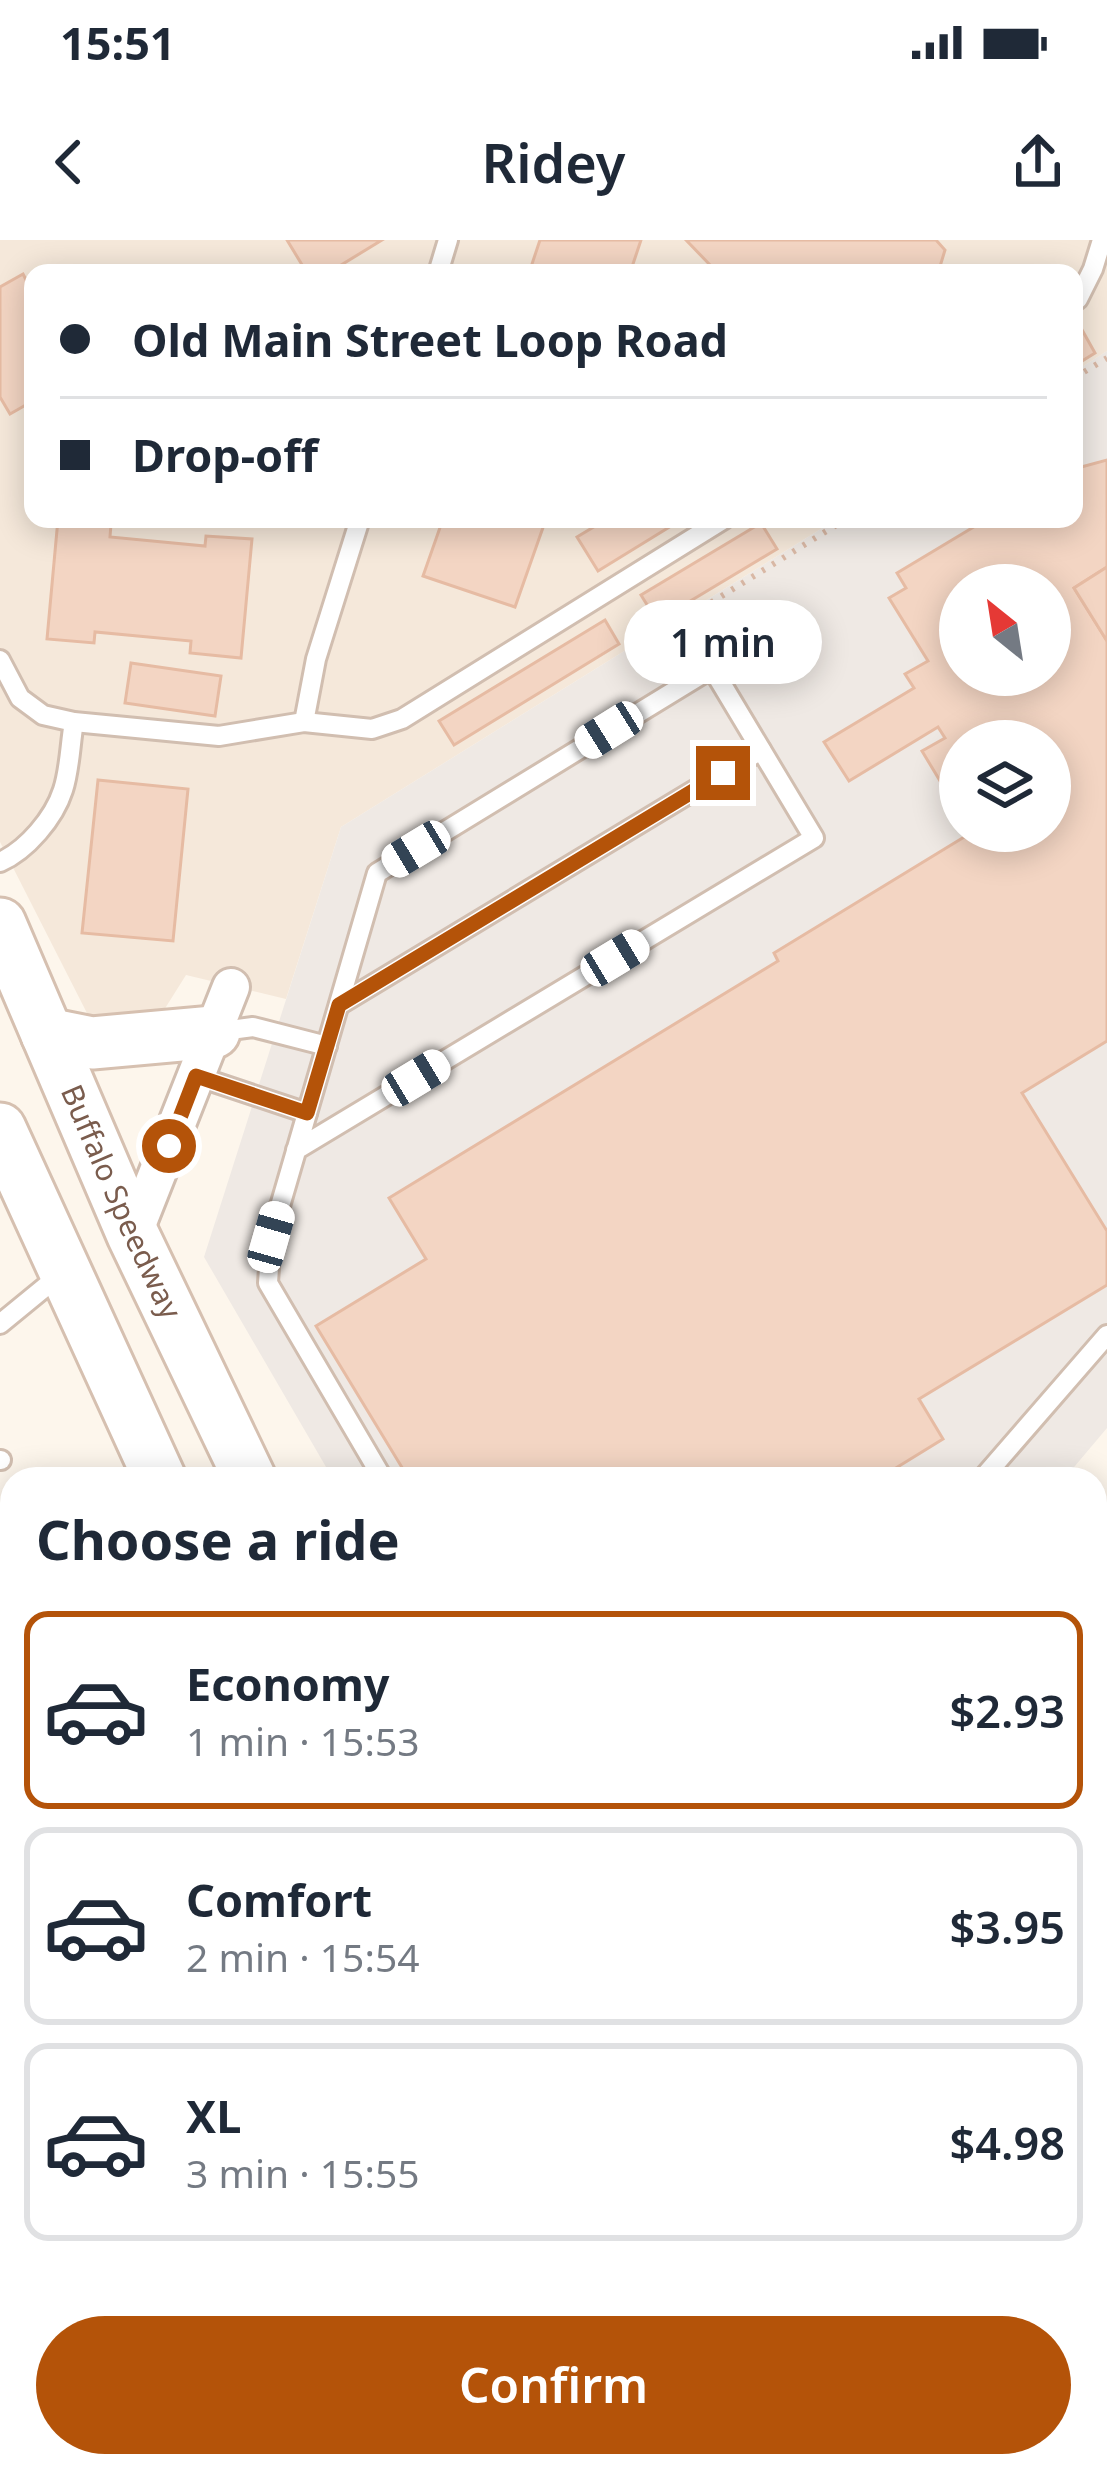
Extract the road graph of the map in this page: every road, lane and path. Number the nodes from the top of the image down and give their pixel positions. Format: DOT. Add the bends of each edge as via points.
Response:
graph roads {
  1 [pos="1102,240"];
  2 [pos="1083,289"];
  3 [pos="357,528"];
  4 [pos="710,528"];
  5 [pos="831,528"];
  6 [pos="0,660"];
  7 [pos="686,683"];
  8 [pos="74,722"];
  9 [pos="304,722"];
  10 [pos="761,750"];
  11 [pos="0,862"];
  12 [pos="0,924"];
  13 [pos="339,1005"];
  14 [pos="214,1032"];
  15 [pos="47,1034"];
  16 [pos="327,1046"];
  17 [pos="307,1113"];
  18 [pos="0,1129"];
  19 [pos="296,1150"];
  20 [pos="133,1235"];
  21 [pos="63,1272"];
  22 [pos="0,1324"];
  23 [pos="1107,1335"];
  24 [pos="154,1467"];
  25 [pos="244,1467"];
  26 [pos="376,1467"];
  27 [pos="992,1467"];
  1 -- 2 [label="lane"];
  3 -- 9 [label="lane"];
  4 -- 9 [label="lane" via="402,719 372,729"];
  5 -- 7 [label="path" via="691,615 679,648"];
  6 -- 8 [label="lane" via="20,698"];
  7 -- 10 [label="lane" via="712,668"];
  7 -- 13 [label="lane" via="377,873"];
  8 -- 9 [label="lane" via="219,736"];
  8 -- 11 [label="lane" via="63,790 26,845"];
  10 -- 13 [label="lane"];
  10 -- 19 [label="lane" via="814,838"];
  12 -- 15 [label="main road, Buffalo Speedway"];
  13 -- 16 [label="lane"];
  14 -- 15 [label="main road" via="92,1042"];
  14 -- 16 [label="lane" via="253,1027"];
  14 -- 17 [label="lane"];
  14 -- 20 [label="street"];
  15 -- 20 [label="main road, Buffalo Speedway"];
  16 -- 17 [label="lane"];
  17 -- 19 [label="lane"];
  18 -- 21 [label="main road"];
  19 -- 26 [label="lane" via="271,1237 268,1283"];
  20 -- 21 [label="main road"];
  20 -- 25 [label="main road, Buffalo Speedway"];
  21 -- 22 [label="lane"];
  21 -- 24 [label="main road"];
  23 -- 27 [label="lane"];
}
